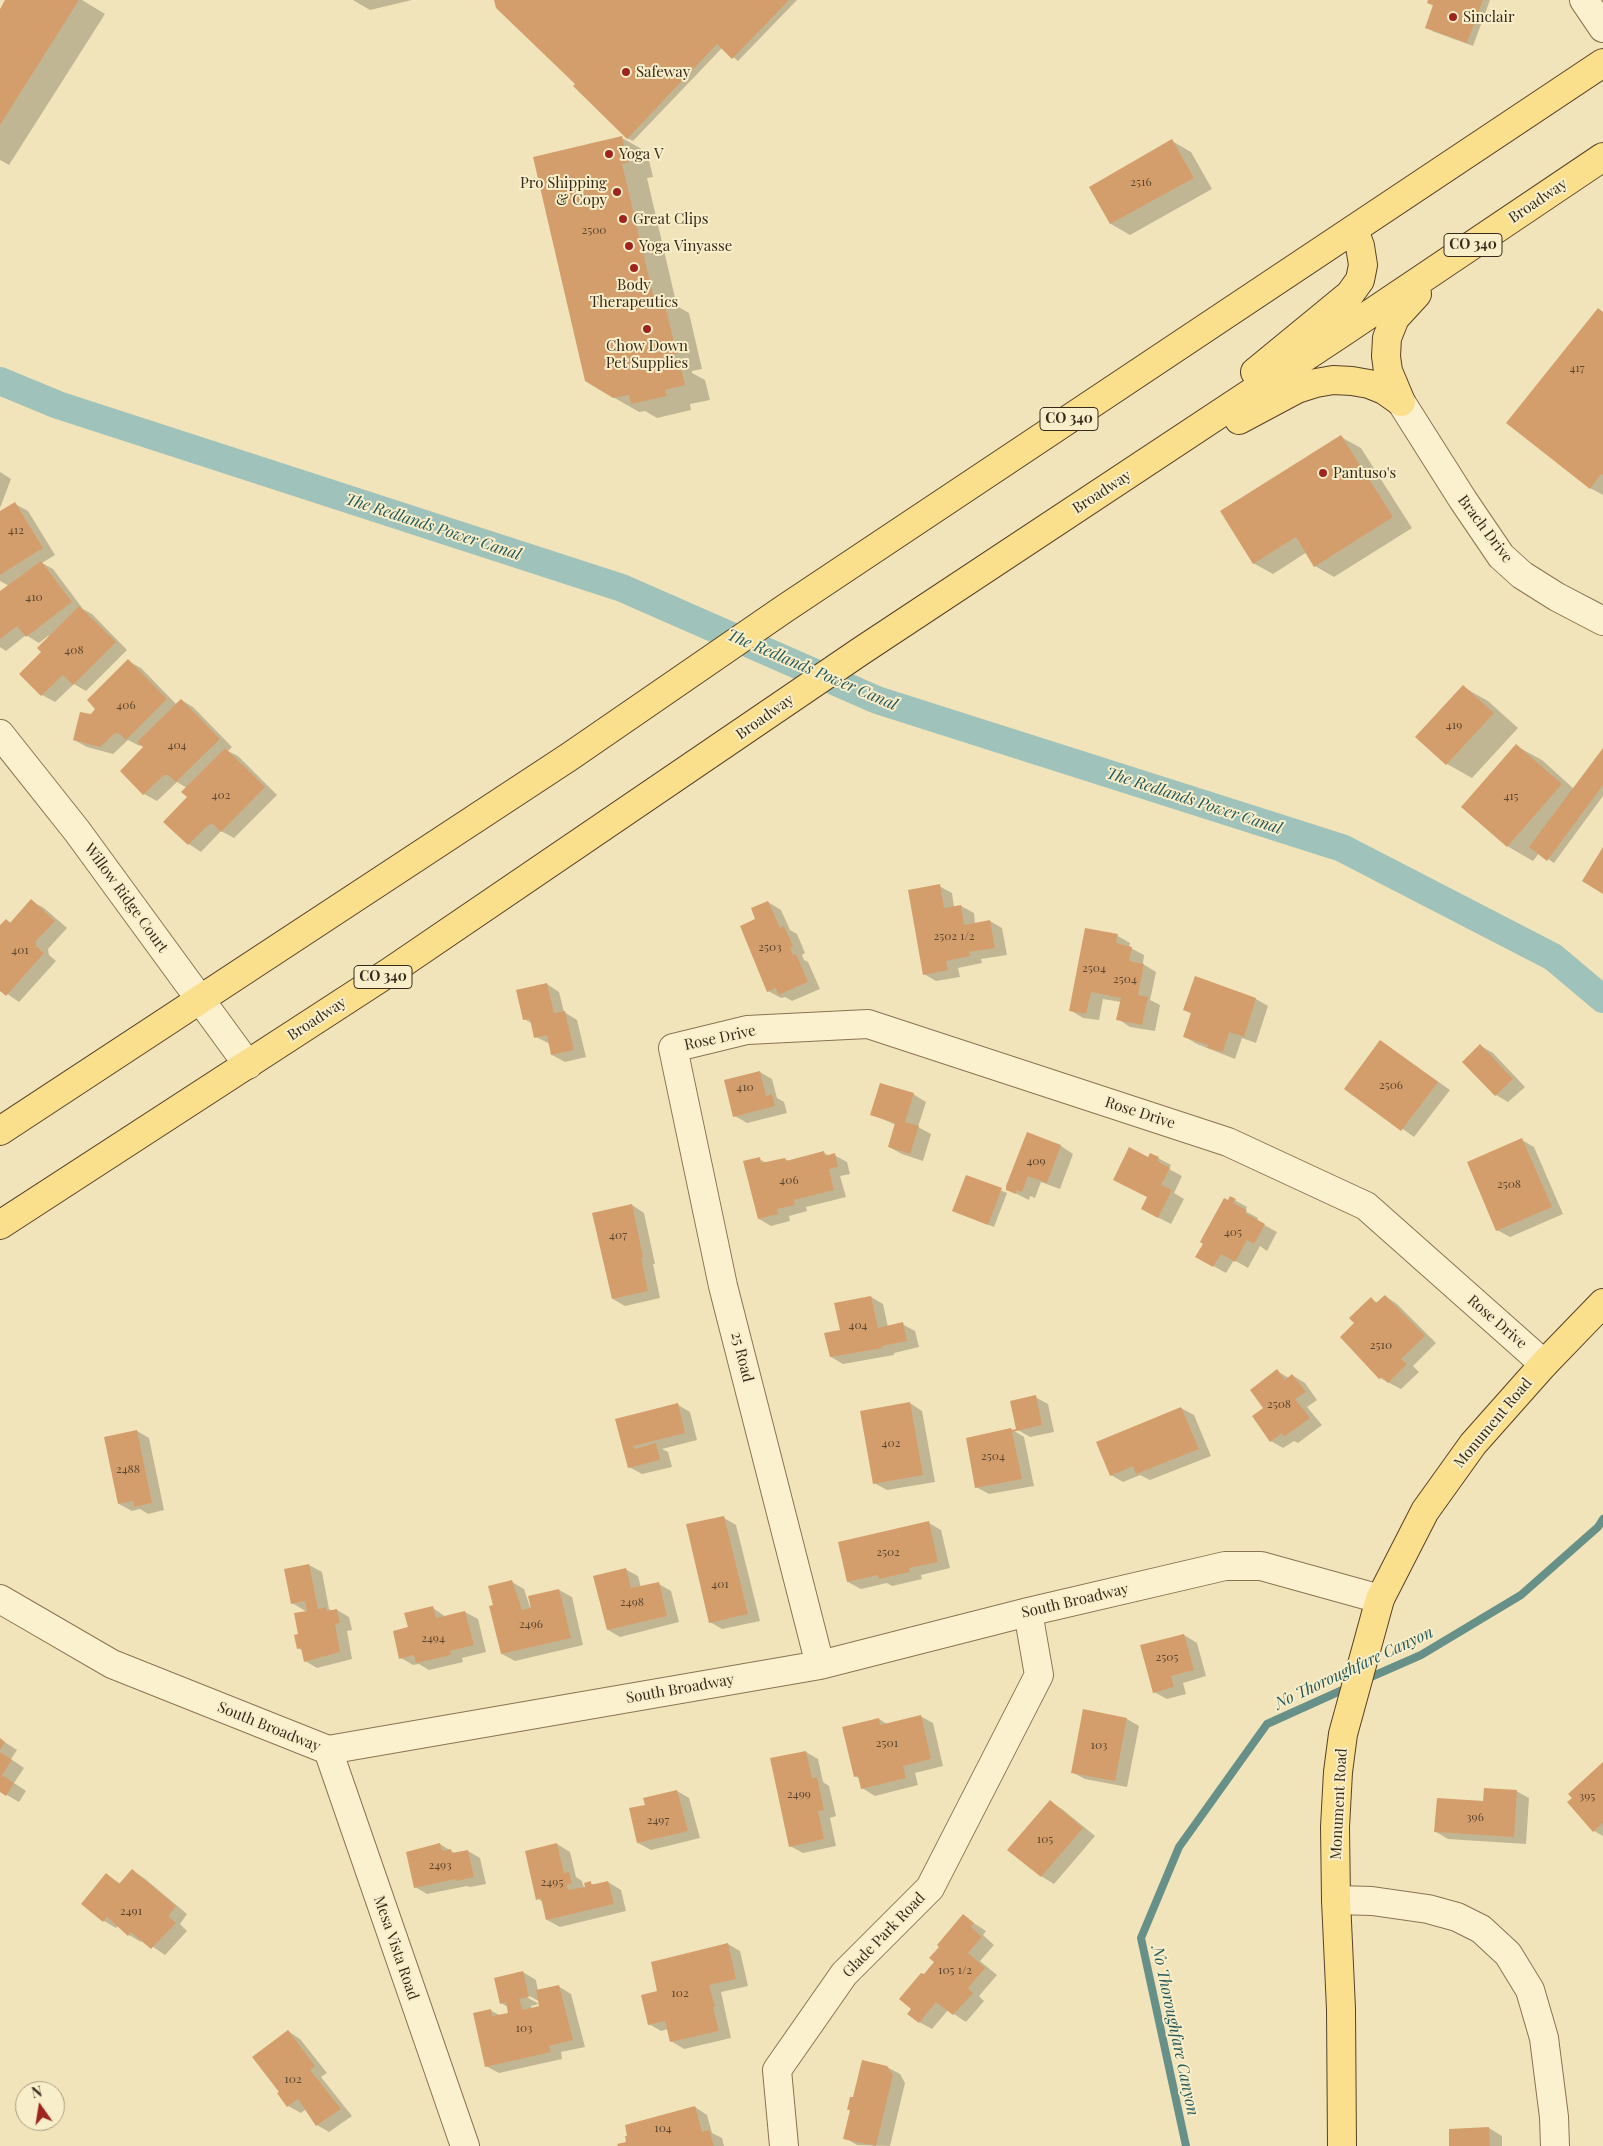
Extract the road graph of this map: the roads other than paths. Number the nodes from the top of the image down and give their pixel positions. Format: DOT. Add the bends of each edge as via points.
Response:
graph roads {
  1 [pos="1584,0"];
  2 [pos="1603,28"];
  3 [pos="1603,63"];
  4 [pos="1603,157"];
  5 [pos="1354,230"];
  6 [pos="1479,241"];
  7 [pos="1401,402"];
  8 [pos="1116,483"];
  9 [pos="1603,621"];
  10 [pos="0,734"];
  11 [pos="200,999"];
  12 [pos="673,1048"];
  13 [pos="248,1065"];
  14 [pos="0,1131"];
  15 [pos="30,1206"];
  16 [pos="0,1220"];
  17 [pos="0,1225"];
  18 [pos="1603,1304"];
  19 [pos="1544,1364"];
  20 [pos="1380,1598"];
  21 [pos="0,1599"];
  22 [pos="1028,1612"];
  23 [pos="820,1665"];
  24 [pos="328,1750"];
  25 [pos="1336,1900"];
  26 [pos="465,2146"];
  27 [pos="784,2146"];
  28 [pos="1342,2146"];
  29 [pos="1555,2146"];
  1 -- 2 [label="street"];
  3 -- 5 [label="main road, CO 340"];
  4 -- 6 [label="main road, Broadway / CO 340"];
  5 -- 8 [label="main road" via="1362,265 1360,280 1350,294"];
  5 -- 11 [label="main road, CO 340" via="784,609 570,757"];
  6 -- 7 [label="main road" via="1416,295 1396,318 1387,338 1386,356 1388,371"];
  6 -- 8 [label="main road, Broadway / CO 340"];
  7 -- 8 [label="main road" via="1384,390 1352,380 1316,383 1297,389"];
  7 -- 9 [label="street, Brach Drive" via="1501,556 1522,575 1556,597"];
  8 -- 13 [label="main road, Broadway / CO 340"];
  10 -- 11 [label="street, Willow Ridge Court" via="77,831"];
  11 -- 13 [label="street, Willow Ridge Court"];
  11 -- 14 [label="main road, CO 340"];
  12 -- 19 [label="street, Rose Drive" via="747,1030 868,1024 1228,1142 1366,1206"];
  12 -- 23 [label="street, 25 Road" via="723,1286"];
  13 -- 15 [label="main road, Broadway / CO 340"];
  15 -- 16 [label="main road"];
  15 -- 17 [label="main road, Broadway / CO 340"];
  18 -- 19 [label="main road, Monument Road"];
  19 -- 20 [label="main road, Monument Road" via="1473,1444 1426,1511"];
  20 -- 22 [label="street, South Broadway" via="1261,1566 1225,1566"];
  20 -- 25 [label="main road, Monument Road" via="1343,1734 1335,1827"];
  21 -- 24 [label="street, South Broadway" via="112,1664"];
  22 -- 23 [label="street, South Broadway"];
  22 -- 27 [label="street, Glade Park Road" via="1039,1675 930,1888 844,1974 777,2070"];
  23 -- 24 [label="street, South Broadway"];
  24 -- 26 [label="street, Mesa Vista Road"];
  25 -- 28 [label="main road, Monument Road"];
  25 -- 29 [label="street" via="1428,1909 1457,1917 1481,1929 1508,1954 1530,1990 1544,2038"];
}
